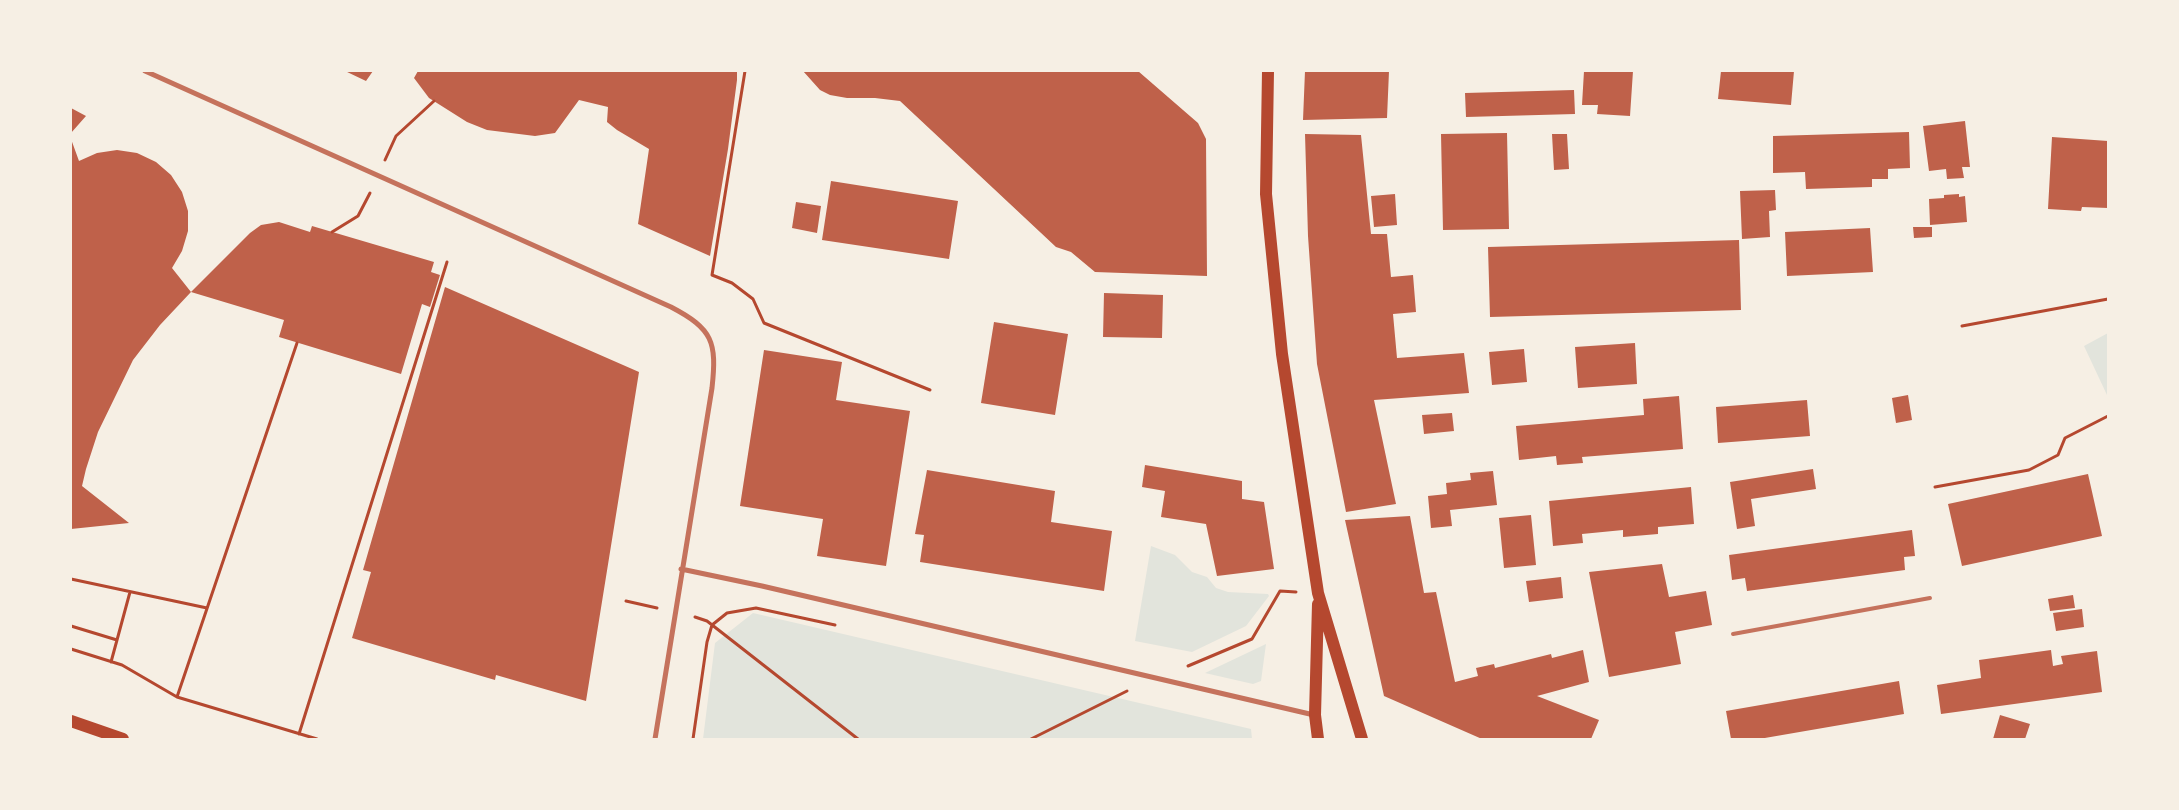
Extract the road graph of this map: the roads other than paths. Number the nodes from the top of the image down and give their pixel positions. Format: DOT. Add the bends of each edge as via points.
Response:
graph roads {
  1 [pos="144,71"];
  2 [pos="1268,71"];
  3 [pos="681,569"];
  4 [pos="1318,593"];
  5 [pos="1930,598"];
  6 [pos="1734,634"];
  7 [pos="1315,715"];
  8 [pos="71,722"];
  9 [pos="1363,738"];
  10 [pos="123,739"];
  11 [pos="654,739"];
  12 [pos="1318,739"];
  1 -- 3 [label="street" via="671,307 705,329 713,346 715,361"];
  2 -- 4 [label="main road" via="1266,194 1282,354"];
  3 -- 7 [label="street"];
  3 -- 11 [label="street"];
  4 -- 7 [label="main road"];
  4 -- 9 [label="main road"];
  5 -- 6 [label="lane"];
  7 -- 12 [label="main road"];
  8 -- 10 [label="main road"];
}
